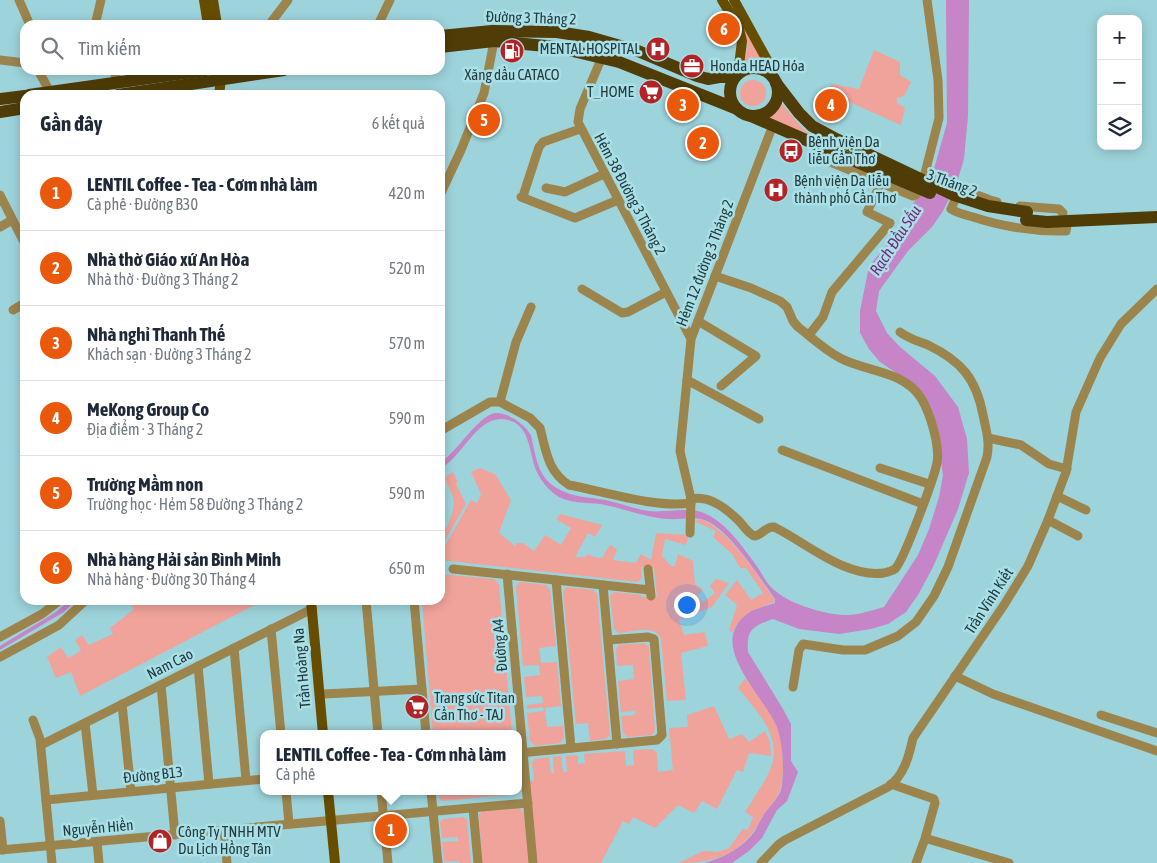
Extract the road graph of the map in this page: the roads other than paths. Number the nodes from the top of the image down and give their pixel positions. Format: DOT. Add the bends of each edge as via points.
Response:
graph roads {
  1 [pos="19,0"];
  2 [pos="101,0"];
  3 [pos="204,0"];
  4 [pos="213,0"];
  5 [pos="288,0"];
  6 [pos="390,0"];
  7 [pos="722,0"];
  8 [pos="734,0"];
  9 [pos="927,0"];
  10 [pos="28,20"];
  11 [pos="95,20"];
  12 [pos="207,20"];
  13 [pos="216,20"];
  14 [pos="273,20"];
  15 [pos="380,20"];
  16 [pos="445,36"];
  17 [pos="494,42"];
  18 [pos="445,47"];
  19 [pos="602,57"];
  20 [pos="0,60"];
  21 [pos="20,62"];
  22 [pos="41,75"];
  23 [pos="114,75"];
  24 [pos="183,75"];
  25 [pos="257,75"];
  26 [pos="736,75"];
  27 [pos="774,80"];
  28 [pos="220,82"];
  29 [pos="118,89"];
  30 [pos="49,90"];
  31 [pos="95,90"];
  32 [pos="20,96"];
  33 [pos="0,99"];
  34 [pos="20,109"];
  35 [pos="0,112"];
  36 [pos="743,112"];
  37 [pos="773,126"];
  38 [pos="580,129"];
  39 [pos="825,134"];
  40 [pos="833,152"];
  41 [pos="604,174"];
  42 [pos="924,177"];
  43 [pos="881,183"];
  44 [pos="445,184"];
  45 [pos="546,188"];
  46 [pos="0,195"];
  47 [pos="618,200"];
  48 [pos="1157,210"];
  49 [pos="1027,216"];
  50 [pos="1065,217"];
  51 [pos="1157,217"];
  52 [pos="12,220"];
  53 [pos="0,227"];
  54 [pos="20,235"];
  55 [pos="715,276"];
  56 [pos="582,289"];
  57 [pos="1157,290"];
  58 [pos="666,292"];
  59 [pos="20,306"];
  60 [pos="531,307"];
  61 [pos="12,310"];
  62 [pos="698,321"];
  63 [pos="900,332"];
  64 [pos="809,336"];
  65 [pos="691,339"];
  66 [pos="687,380"];
  67 [pos="721,386"];
  68 [pos="500,402"];
  69 [pos="760,418"];
  70 [pos="445,428"];
  71 [pos="988,438"];
  72 [pos="782,450"];
  73 [pos="880,468"];
  74 [pos="1067,469"];
  75 [pos="930,484"];
  76 [pos="1057,496"];
  77 [pos="691,502"];
  78 [pos="922,504"];
  79 [pos="1086,510"];
  80 [pos="1048,520"];
  81 [pos="690,529"];
  82 [pos="1078,536"];
  83 [pos="453,569"];
  84 [pos="648,569"];
  85 [pos="507,574"];
  86 [pos="556,580"];
  87 [pos="603,585"];
  88 [pos="54,605"];
  89 [pos="81,605"];
  90 [pos="310,605"];
  91 [pos="313,605"];
  92 [pos="313,605"];
  93 [pos="366,605"];
  94 [pos="414,605"];
  95 [pos="271,629"];
  96 [pos="0,637"];
  97 [pos="608,640"];
  98 [pos="234,648"];
  99 [pos="0,657"];
  100 [pos="198,666"];
  101 [pos="955,676"];
  102 [pos="160,685"];
  103 [pos="794,687"];
  104 [pos="422,689"];
  105 [pos="375,692"];
  106 [pos="324,694"];
  107 [pos="122,704"];
  108 [pos="1101,715"];
  109 [pos="33,720"];
  110 [pos="85,723"];
  111 [pos="281,730"];
  112 [pos="323,730"];
  113 [pos="327,730"];
  114 [pos="378,730"];
  115 [pos="426,730"];
  116 [pos="519,730"];
  117 [pos="1157,733"];
  118 [pos="617,744"];
  119 [pos="41,745"];
  120 [pos="571,748"];
  121 [pos="1157,751"];
  122 [pos="522,753"];
  123 [pos="522,760"];
  124 [pos="260,779"];
  125 [pos="246,780"];
  126 [pos="209,784"];
  127 [pos="891,784"];
  128 [pos="170,788"];
  129 [pos="131,791"];
  130 [pos="93,795"];
  131 [pos="286,795"];
  132 [pos="329,795"];
  133 [pos="332,795"];
  134 [pos="382,795"];
  135 [pos="431,795"];
  136 [pos="46,800"];
  137 [pos="528,803"];
  138 [pos="473,808"];
  139 [pos="433,811"];
  140 [pos="383,816"];
  141 [pos="333,820"];
  142 [pos="0,821"];
  143 [pos="289,824"];
  144 [pos="224,830"];
  145 [pos="175,835"];
  146 [pos="926,836"];
  147 [pos="97,842"];
  148 [pos="50,846"];
  149 [pos="1,850"];
  150 [pos="52,863"];
  151 [pos="99,863"];
  152 [pos="227,863"];
  153 [pos="335,863"];
  154 [pos="340,863"];
  155 [pos="388,863"];
  156 [pos="438,863"];
  157 [pos="478,863"];
  158 [pos="533,863"];
  159 [pos="761,863"];
  160 [pos="916,863"];
  161 [pos="1009,863"];
  1 -- 10 [label="street"];
  2 -- 11 [label="street"];
  3 -- 12 [label="main road"];
  4 -- 13 [label="main road"];
  5 -- 14 [label="street"];
  6 -- 15 [label="street"];
  7 -- 26 [label="main road" via="739,28 742,41"];
  8 -- 27 [label="main road" via="768,60"];
  9 -- 42 [label="street" via="938,80 939,118"];
  16 -- 26 [label="highway, Đường 3 Tháng 2" via="492,31 557,32 638,51 708,79"];
  17 -- 18 [label="highway, Đường 3 Tháng 2"];
  17 -- 19 [label="highway, Đường 3 Tháng 2" via="556,47"];
  17 -- 44 [label="street" via="484,94"];
  19 -- 36 [label="highway, Đường 3 Tháng 2"];
  19 -- 38 [label="street, Hẻm 38 Đường 3 Tháng 2" via="578,116"];
  20 -- 21 [label="street"];
  22 -- 30 [label="street"];
  23 -- 29 [label="street"];
  24 -- 29 [label="highway"];
  25 -- 28 [label="highway"];
  26 -- 27 [label="highway" via="755,68 768,72"];
  26 -- 36 [label="highway" via="730,98"];
  27 -- 36 [label="highway" via="777,96 772,108 761,115"];
  27 -- 39 [label="highway, 3 Tháng 2" via="799,113"];
  28 -- 29 [label="highway"];
  29 -- 31 [label="highway"];
  32 -- 33 [label="highway"];
  34 -- 35 [label="highway"];
  36 -- 37 [label="highway, 3 Tháng 2"];
  37 -- 40 [label="highway, 3 Tháng 2"];
  37 -- 55 [label="street, Hẻm 12 đường 3 Tháng 2"];
  38 -- 41 [label="street, Hẻm 38 Đường 3 Tháng 2"];
  38 -- 47 [label="street" via="542,142 522,195 575,218"];
  39 -- 42 [label="street" via="833,132"];
  39 -- 49 [label="highway, 3 Tháng 2, bridge" via="954,195"];
  40 -- 43 [label="street" via="828,161"];
  40 -- 49 [label="highway, 3 Tháng 2, bridge" via="950,201 999,215"];
  41 -- 45 [label="street" via="565,192"];
  41 -- 47 [label="street, Hẻm 38 Đường 3 Tháng 2"];
  42 -- 43 [label="street" via="913,196"];
  43 -- 64 [label="street" via="868,212 890,223 832,292 823,317"];
  46 -- 52 [label="street"];
  47 -- 58 [label="street, Hẻm 38 Đường 3 Tháng 2"];
  48 -- 50 [label="highway, 3 Tháng 2"];
  49 -- 50 [label="highway, 3 Tháng 2"];
  50 -- 50 [label="street" via="1059,209 1015,206 969,193 958,194 950,209 1015,229 1040,232 1066,231"];
  50 -- 51 [label="highway, 3 Tháng 2"];
  52 -- 53 [label="street"];
  52 -- 54 [label="street"];
  55 -- 62 [label="street, Hẻm 12 đường 3 Tháng 2"];
  55 -- 64 [label="street" via="783,303 793,321"];
  56 -- 58 [label="street" via="622,313"];
  57 -- 74 [label="street, Trần Vĩnh Kiết" via="1121,324 1100,358 1076,412"];
  58 -- 65 [label="street, Hẻm 38 Đường 3 Tháng 2"];
  59 -- 61 [label="street"];
  60 -- 68 [label="street" via="516,342"];
  62 -- 65 [label="street, Hẻm 12 đường 3 Tháng 2"];
  62 -- 67 [label="street" via="756,356"];
  63 -- 71 [label="street" via="934,348 967,372 980,399"];
  64 -- 75 [label="street" via="841,359 893,376 921,397 935,432 937,462"];
  65 -- 66 [label="street, Hẻm 12 đường 3 Tháng 2"];
  66 -- 69 [label="street"];
  66 -- 77 [label="street, Hẻm 12 đường 3 Tháng 2" via="680,451"];
  68 -- 70 [label="street" via="490,402"];
  68 -- 77 [label="street" via="536,422 553,472 569,485 648,501 679,505"];
  71 -- 74 [label="street" via="1021,444 1049,464"];
  71 -- 103 [label="street" via="987,457 948,567 920,618 898,636 865,650 802,644"];
  72 -- 78 [label="street"];
  73 -- 75 [label="street"];
  74 -- 76 [label="street, Trần Vĩnh Kiết"];
  75 -- 78 [label="street"];
  76 -- 79 [label="street"];
  76 -- 80 [label="street, Trần Vĩnh Kiết"];
  77 -- 78 [label="street" via="699,497 720,505 754,536 774,527 844,566 877,573 894,569 900,562"];
  77 -- 81 [label="street, Hẻm 12 đường 3 Tháng 2"];
  80 -- 82 [label="street"];
  80 -- 101 [label="street, Trần Vĩnh Kiết" via="1028,566"];
  83 -- 85 [label="street"];
  84 -- 87 [label="street" via="650,593"];
  85 -- 86 [label="street"];
  85 -- 116 [label="street, Đường A4"];
  86 -- 87 [label="street"];
  86 -- 120 [label="street"];
  87 -- 97 [label="street"];
  88 -- 96 [label="street"];
  89 -- 99 [label="street" via="60,625"];
  90 -- 95 [label="street, Nam Cao"];
  91 -- 106 [label="main road, Trần Hoàng Na"];
  92 -- 112 [label="main road, Trần Hoàng Na"];
  93 -- 105 [label="street"];
  94 -- 104 [label="street"];
  95 -- 98 [label="street, Nam Cao"];
  95 -- 111 [label="street"];
  97 -- 118 [label="street"];
  97 -- 118 [label="street" via="648,637 654,640 662,734 657,740"];
  98 -- 100 [label="street, Nam Cao"];
  98 -- 125 [label="street"];
  100 -- 102 [label="street, Nam Cao"];
  100 -- 126 [label="street"];
  101 -- 121 [label="street" via="993,694"];
  101 -- 127 [label="street, Trần Vĩnh Kiết" via="913,738 900,775"];
  102 -- 107 [label="street, Nam Cao"];
  102 -- 128 [label="street"];
  104 -- 105 [label="street"];
  104 -- 115 [label="street"];
  105 -- 106 [label="street"];
  105 -- 114 [label="street"];
  106 -- 113 [label="main road, Trần Hoàng Na"];
  107 -- 110 [label="street, Nam Cao"];
  107 -- 129 [label="street"];
  108 -- 117 [label="street"];
  109 -- 119 [label="street"];
  110 -- 119 [label="street, Nam Cao"];
  110 -- 130 [label="street"];
  118 -- 120 [label="street"];
  119 -- 136 [label="street"];
  120 -- 122 [label="street"];
  123 -- 137 [label="street, Đường A4"];
  124 -- 125 [label="street, Đường B13"];
  125 -- 126 [label="street, Đường B13"];
  126 -- 128 [label="street, Đường B13"];
  127 -- 146 [label="street" via="934,799"];
  127 -- 159 [label="street, Trần Vĩnh Kiết" via="785,840"];
  128 -- 129 [label="street, Đường B13"];
  128 -- 145 [label="street"];
  129 -- 130 [label="street, Đường B13"];
  130 -- 136 [label="street, Đường B13"];
  131 -- 143 [label="street"];
  132 -- 141 [label="main road"];
  133 -- 141 [label="main road"];
  134 -- 140 [label="street"];
  135 -- 139 [label="street"];
  136 -- 148 [label="street"];
  137 -- 138 [label="street, Nguyễn Hiền"];
  137 -- 158 [label="street, Đường A4"];
  138 -- 139 [label="street, Nguyễn Hiền"];
  138 -- 157 [label="street"];
  139 -- 140 [label="street, Nguyễn Hiền"];
  139 -- 156 [label="street"];
  140 -- 141 [label="street, Nguyễn Hiền"];
  140 -- 155 [label="street"];
  141 -- 143 [label="street, Nguyễn Hiền"];
  141 -- 153 [label="main road"];
  141 -- 154 [label="main road"];
  142 -- 149 [label="street"];
  143 -- 144 [label="street, Nguyễn Hiền"];
  144 -- 145 [label="street, Nguyễn Hiền"];
  144 -- 152 [label="street"];
  145 -- 147 [label="street, Nguyễn Hiền"];
  146 -- 160 [label="street"];
  146 -- 161 [label="street" via="930,840"];
  147 -- 148 [label="street, Nguyễn Hiền"];
  147 -- 151 [label="street"];
  148 -- 149 [label="street, Nguyễn Hiền"];
  148 -- 150 [label="street"];
}
